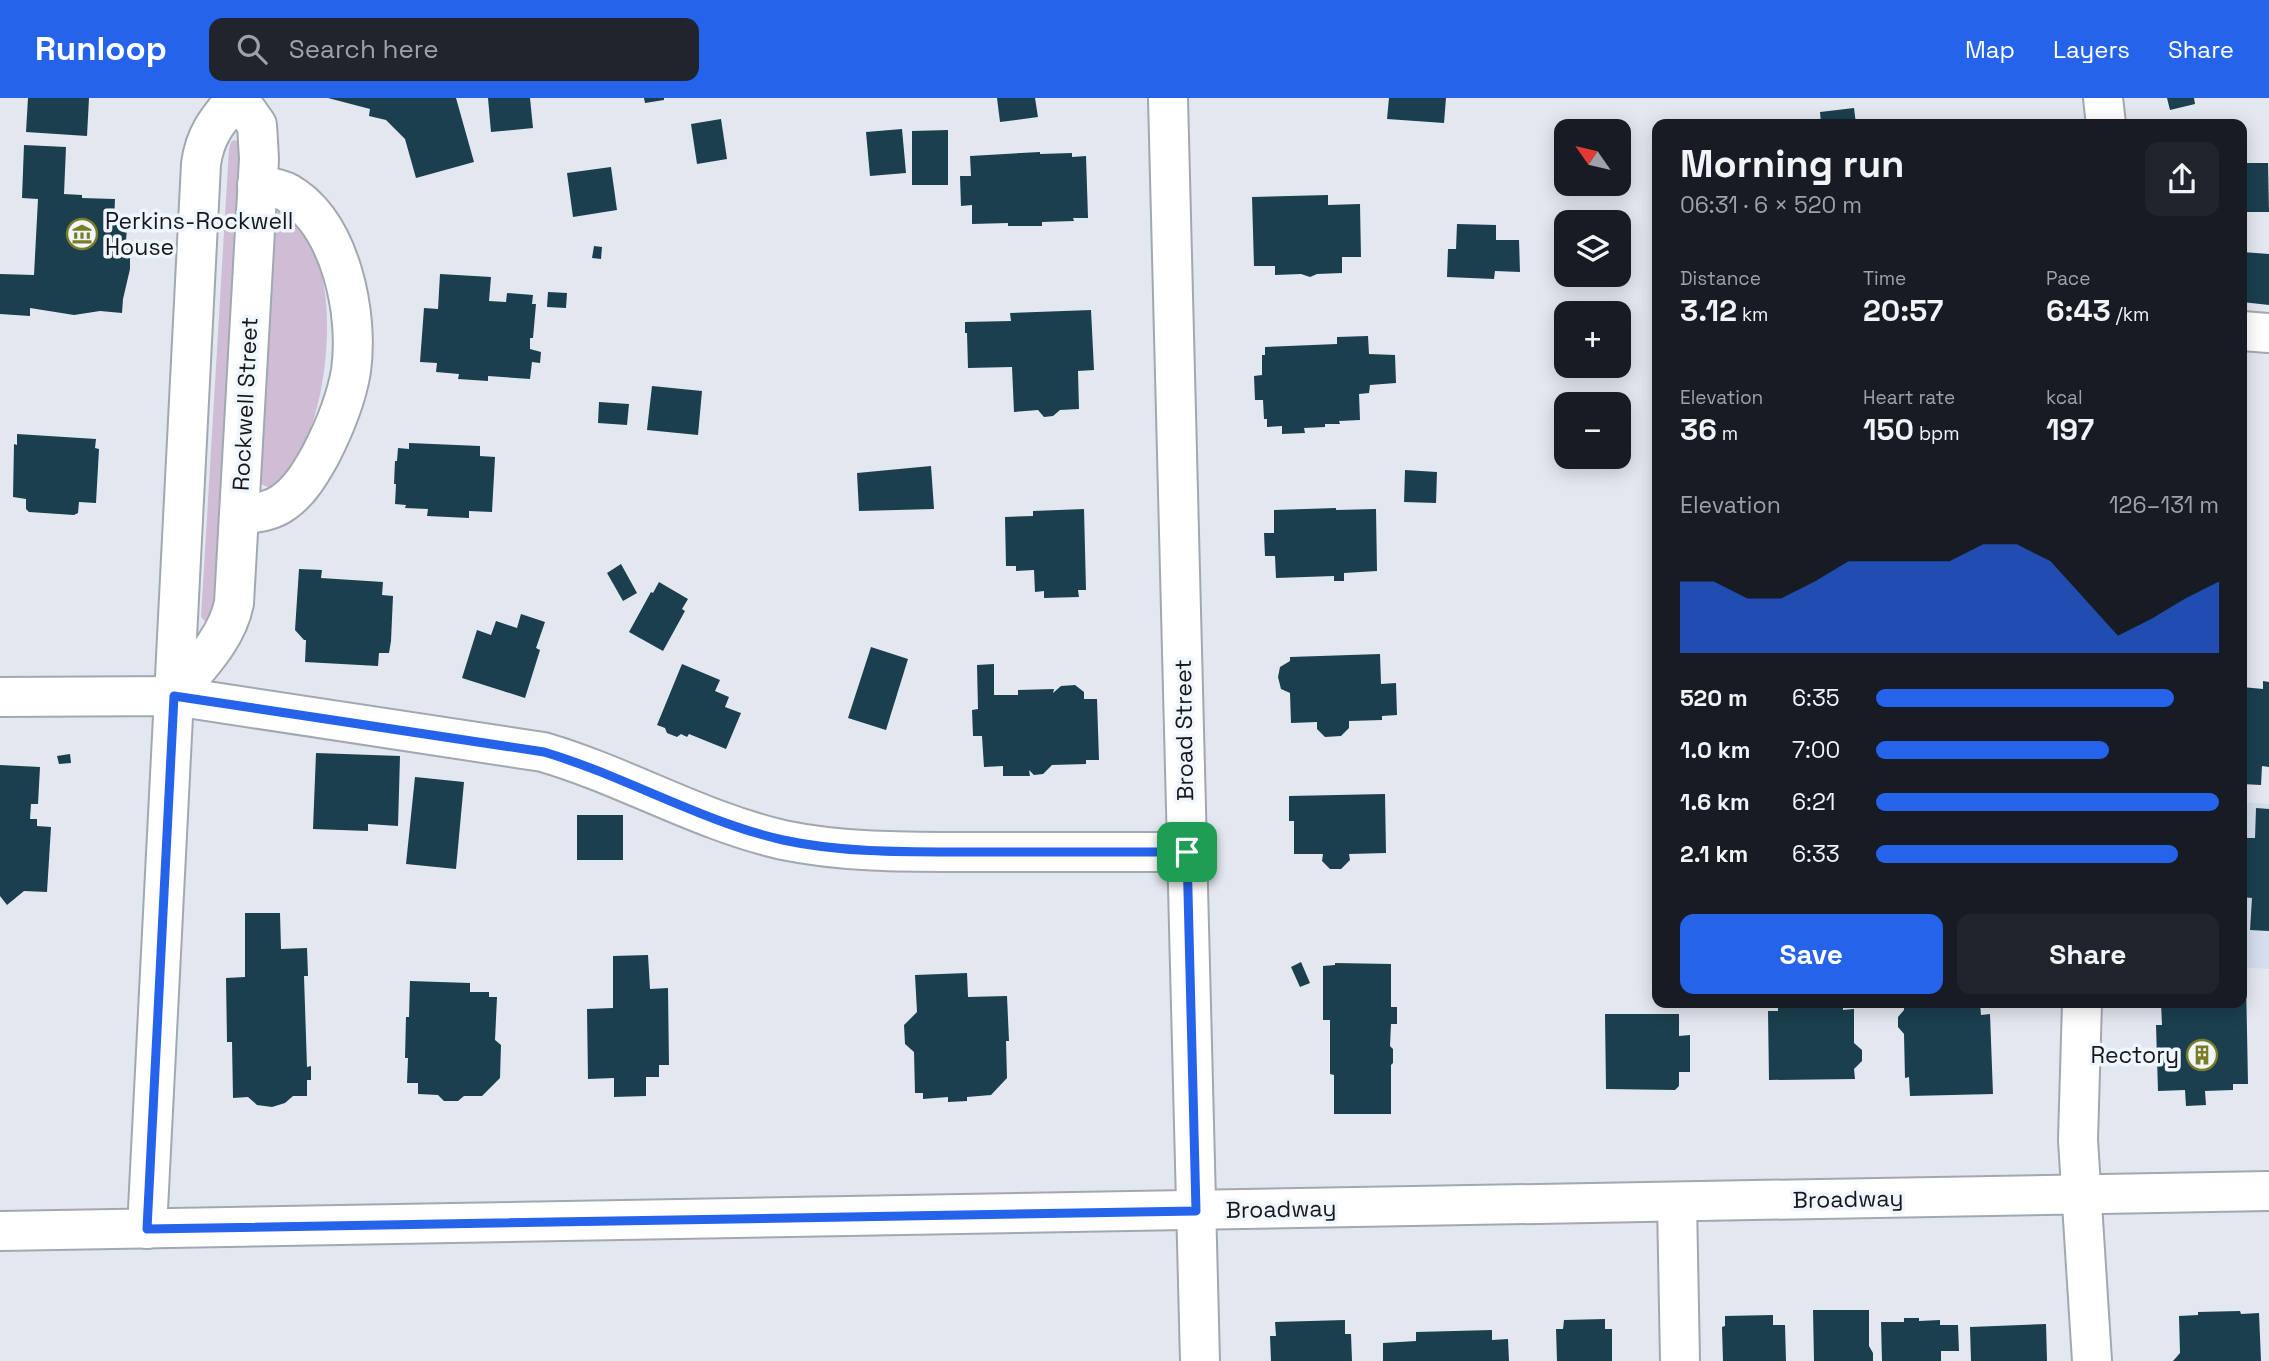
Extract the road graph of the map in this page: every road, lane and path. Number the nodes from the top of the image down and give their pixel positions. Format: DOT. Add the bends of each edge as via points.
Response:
graph roads {
  1 [pos="237,98"];
  2 [pos="1168,98"];
  3 [pos="2103,98"];
  4 [pos="2105,119"];
  5 [pos="257,185"];
  6 [pos="2247,331"];
  7 [pos="2269,333"];
  8 [pos="239,515"];
  9 [pos="174,696"];
  10 [pos="0,697"];
  11 [pos="1187,852"];
  12 [pos="2082,1008"];
  13 [pos="2269,1191"];
  14 [pos="2081,1195"];
  15 [pos="1677,1202"];
  16 [pos="1196,1211"];
  17 [pos="147,1229"];
  18 [pos="0,1231"];
  19 [pos="1200,1361"];
  20 [pos="1680,1361"];
  21 [pos="2092,1361"];
  1 -- 5 [label="street, Rockwell Street" via="257,125"];
  1 -- 9 [label="street, Rockwell Street" via="208,135 201,163"];
  2 -- 11 [label="street, Broad Street"];
  3 -- 4 [label="street"];
  5 -- 8 [label="street, Rockwell Street"];
  5 -- 8 [label="street" via="287,192 319,219 333,245 347,295 352,354 339,415 314,468 285,502"];
  6 -- 7 [label="street"];
  8 -- 9 [label="street, Rockwell Street" via="230,617"];
  9 -- 10 [label="street"];
  9 -- 11 [label="street" via="544,752 747,830 818,846 901,852"];
  9 -- 17 [label="street, Rockwell Street"];
  11 -- 16 [label="street, Broad Street"];
  12 -- 14 [label="street"];
  13 -- 14 [label="street, Broadway"];
  14 -- 15 [label="street, Broadway"];
  14 -- 21 [label="street"];
  15 -- 16 [label="street, Broadway"];
  15 -- 20 [label="street"];
  16 -- 17 [label="street, Broadway"];
  16 -- 19 [label="street, Broad Street"];
  17 -- 18 [label="street, Broadway"];
}
